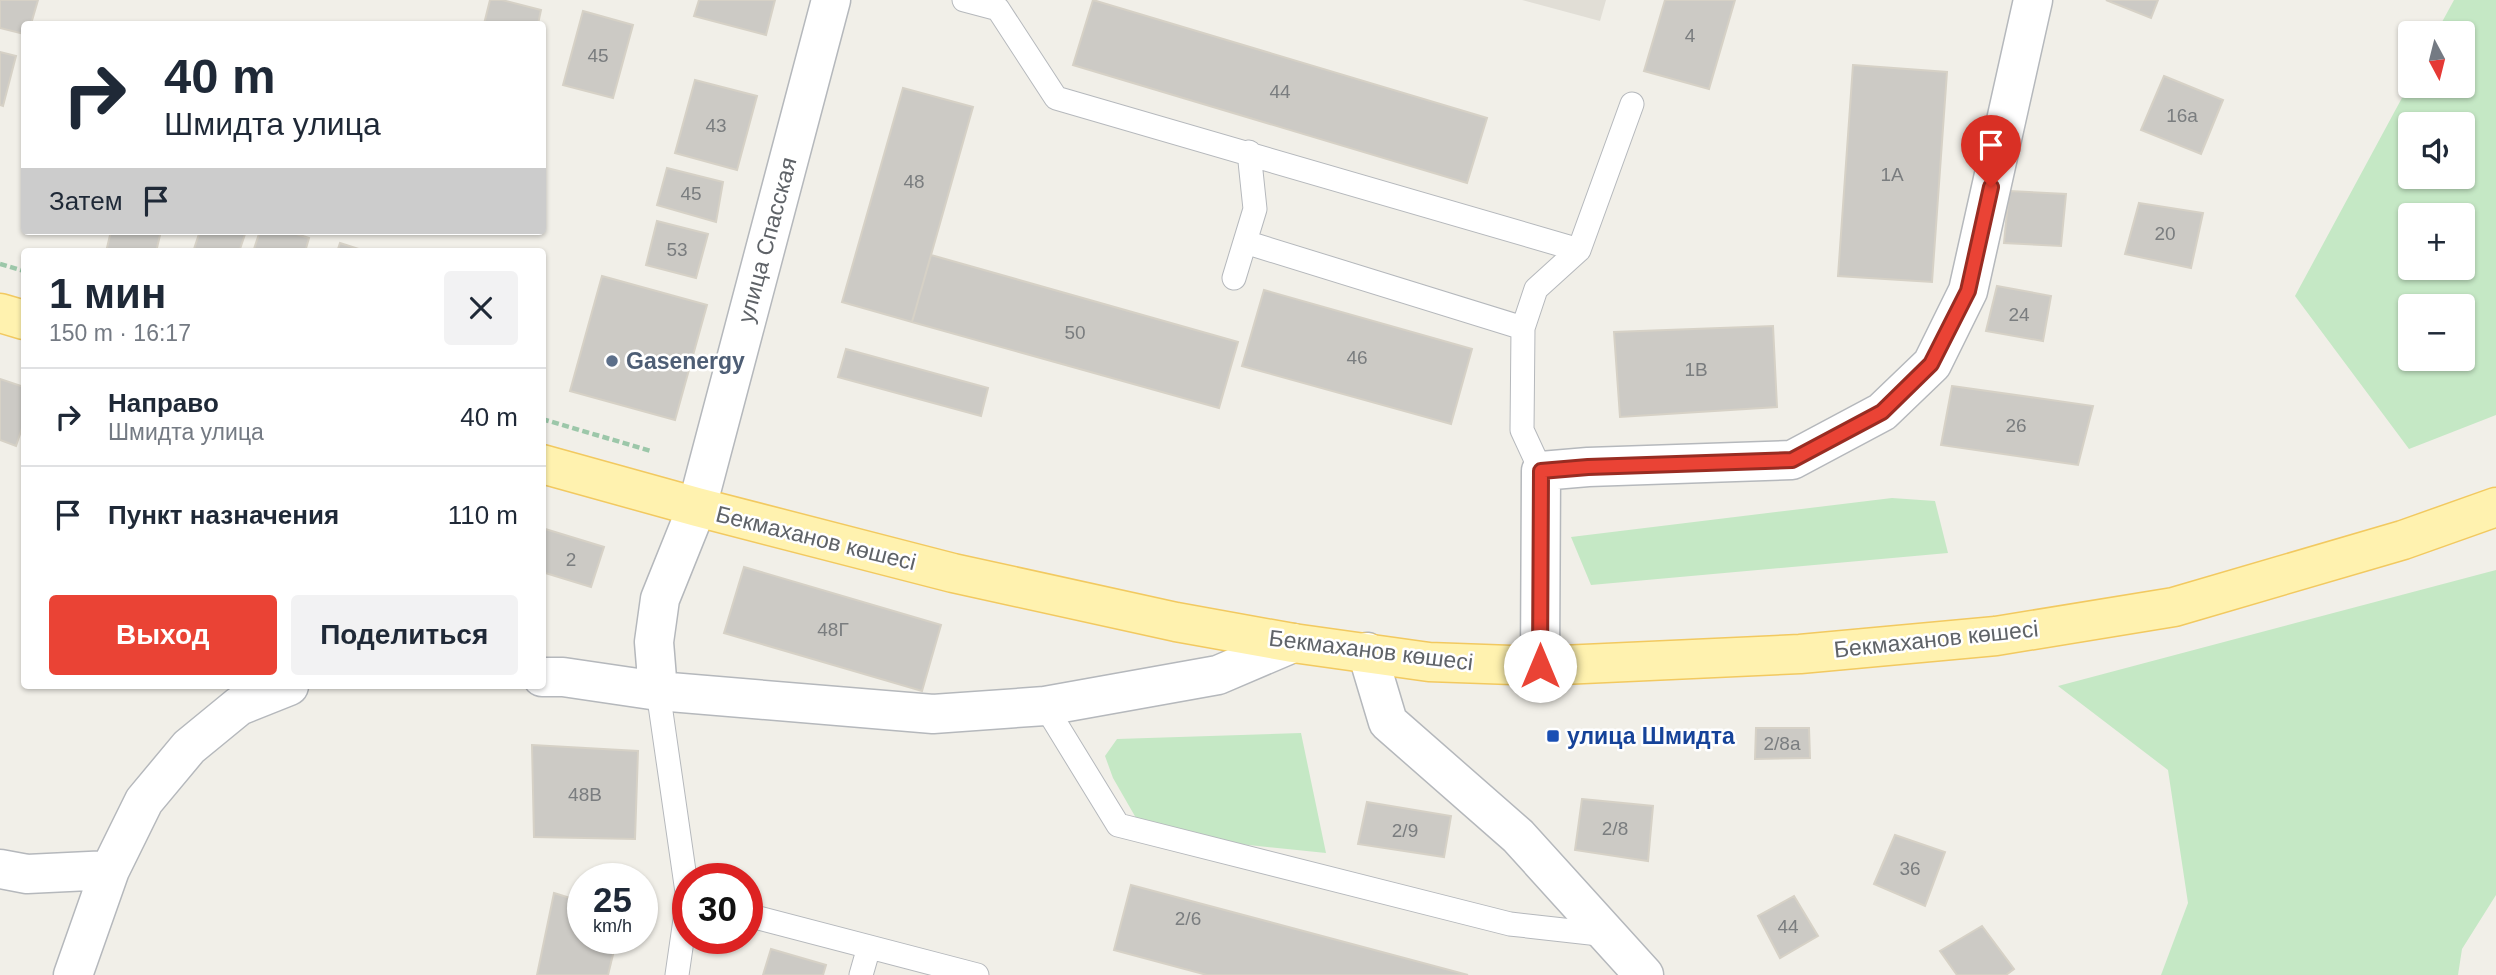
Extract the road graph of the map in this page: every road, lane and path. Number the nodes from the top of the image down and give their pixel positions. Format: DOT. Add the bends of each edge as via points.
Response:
graph roads {
  1 [pos="831,0"];
  2 [pos="964,0"];
  3 [pos="2033,0"];
  4 [pos="1632,104"];
  5 [pos="1249,152"];
  6 [pos="1245,242"];
  7 [pos="1579,250"];
  8 [pos="0,264"];
  9 [pos="21,270"];
  10 [pos="1234,278"];
  11 [pos="0,313"];
  12 [pos="21,319"];
  13 [pos="1523,328"];
  14 [pos="546,420"];
  15 [pos="651,451"];
  16 [pos="546,465"];
  17 [pos="1541,471"];
  18 [pos="697,507"];
  19 [pos="2496,507"];
  20 [pos="1293,643"];
  21 [pos="1367,652"];
  22 [pos="1540,666"];
  23 [pos="546,677"];
  24 [pos="282,689"];
  25 [pos="658,691"];
  26 [pos="1045,706"];
  27 [pos="683,863"];
  28 [pos="0,869"];
  29 [pos="110,870"];
  30 [pos="763,919"];
  31 [pos="1608,935"];
  32 [pos="869,947"];
  33 [pos="680,954"];
  34 [pos="73,975"];
  35 [pos="677,975"];
  36 [pos="861,975"];
  37 [pos="977,975"];
  38 [pos="1644,975"];
  1 -- 18 [label="street, улица Спасская"];
  2 -- 5 [label="lane" via="998,9 1056,98"];
  3 -- 17 [label="street" via="1968,291 1931,364 1882,412 1792,460"];
  4 -- 7 [label="lane"];
  5 -- 6 [label="lane" via="1255,209"];
  5 -- 7 [label="lane"];
  6 -- 10 [label="lane"];
  6 -- 13 [label="lane"];
  7 -- 13 [label="lane" via="1536,289"];
  8 -- 9 [label="path"];
  11 -- 12 [label="main road"];
  13 -- 17 [label="lane" via="1522,430"];
  14 -- 15 [label="path"];
  16 -- 18 [label="main road, Бекмаханов көшесі"];
  17 -- 22 [label="street"];
  18 -- 20 [label="main road, Бекмаханов көшесі" via="953,573"];
  18 -- 25 [label="street, улица Спасская" via="660,599 654,642"];
  19 -- 22 [label="main road, Бекмаханов көшесі" via="2403,540 2174,607 1996,636 1878,647"];
  20 -- 21 [label="main road, Бекмаханов көшесі"];
  20 -- 26 [label="street" via="1218,675"];
  21 -- 22 [label="main road, Бекмаханов көшесі" via="1429,662"];
  21 -- 31 [label="street" via="1388,722 1518,836"];
  23 -- 25 [label="street"];
  24 -- 29 [label="street" via="239,706 189,747 144,801"];
  25 -- 26 [label="street" via="933,714"];
  25 -- 27 [label="lane"];
  26 -- 31 [label="lane" via="1118,825 1510,923"];
  28 -- 29 [label="street" via="27,874"];
  29 -- 34 [label="street"];
  30 -- 32 [label="lane"];
  31 -- 38 [label="street"];
  32 -- 36 [label="lane"];
  32 -- 37 [label="lane"];
  33 -- 35 [label="lane"];
}
